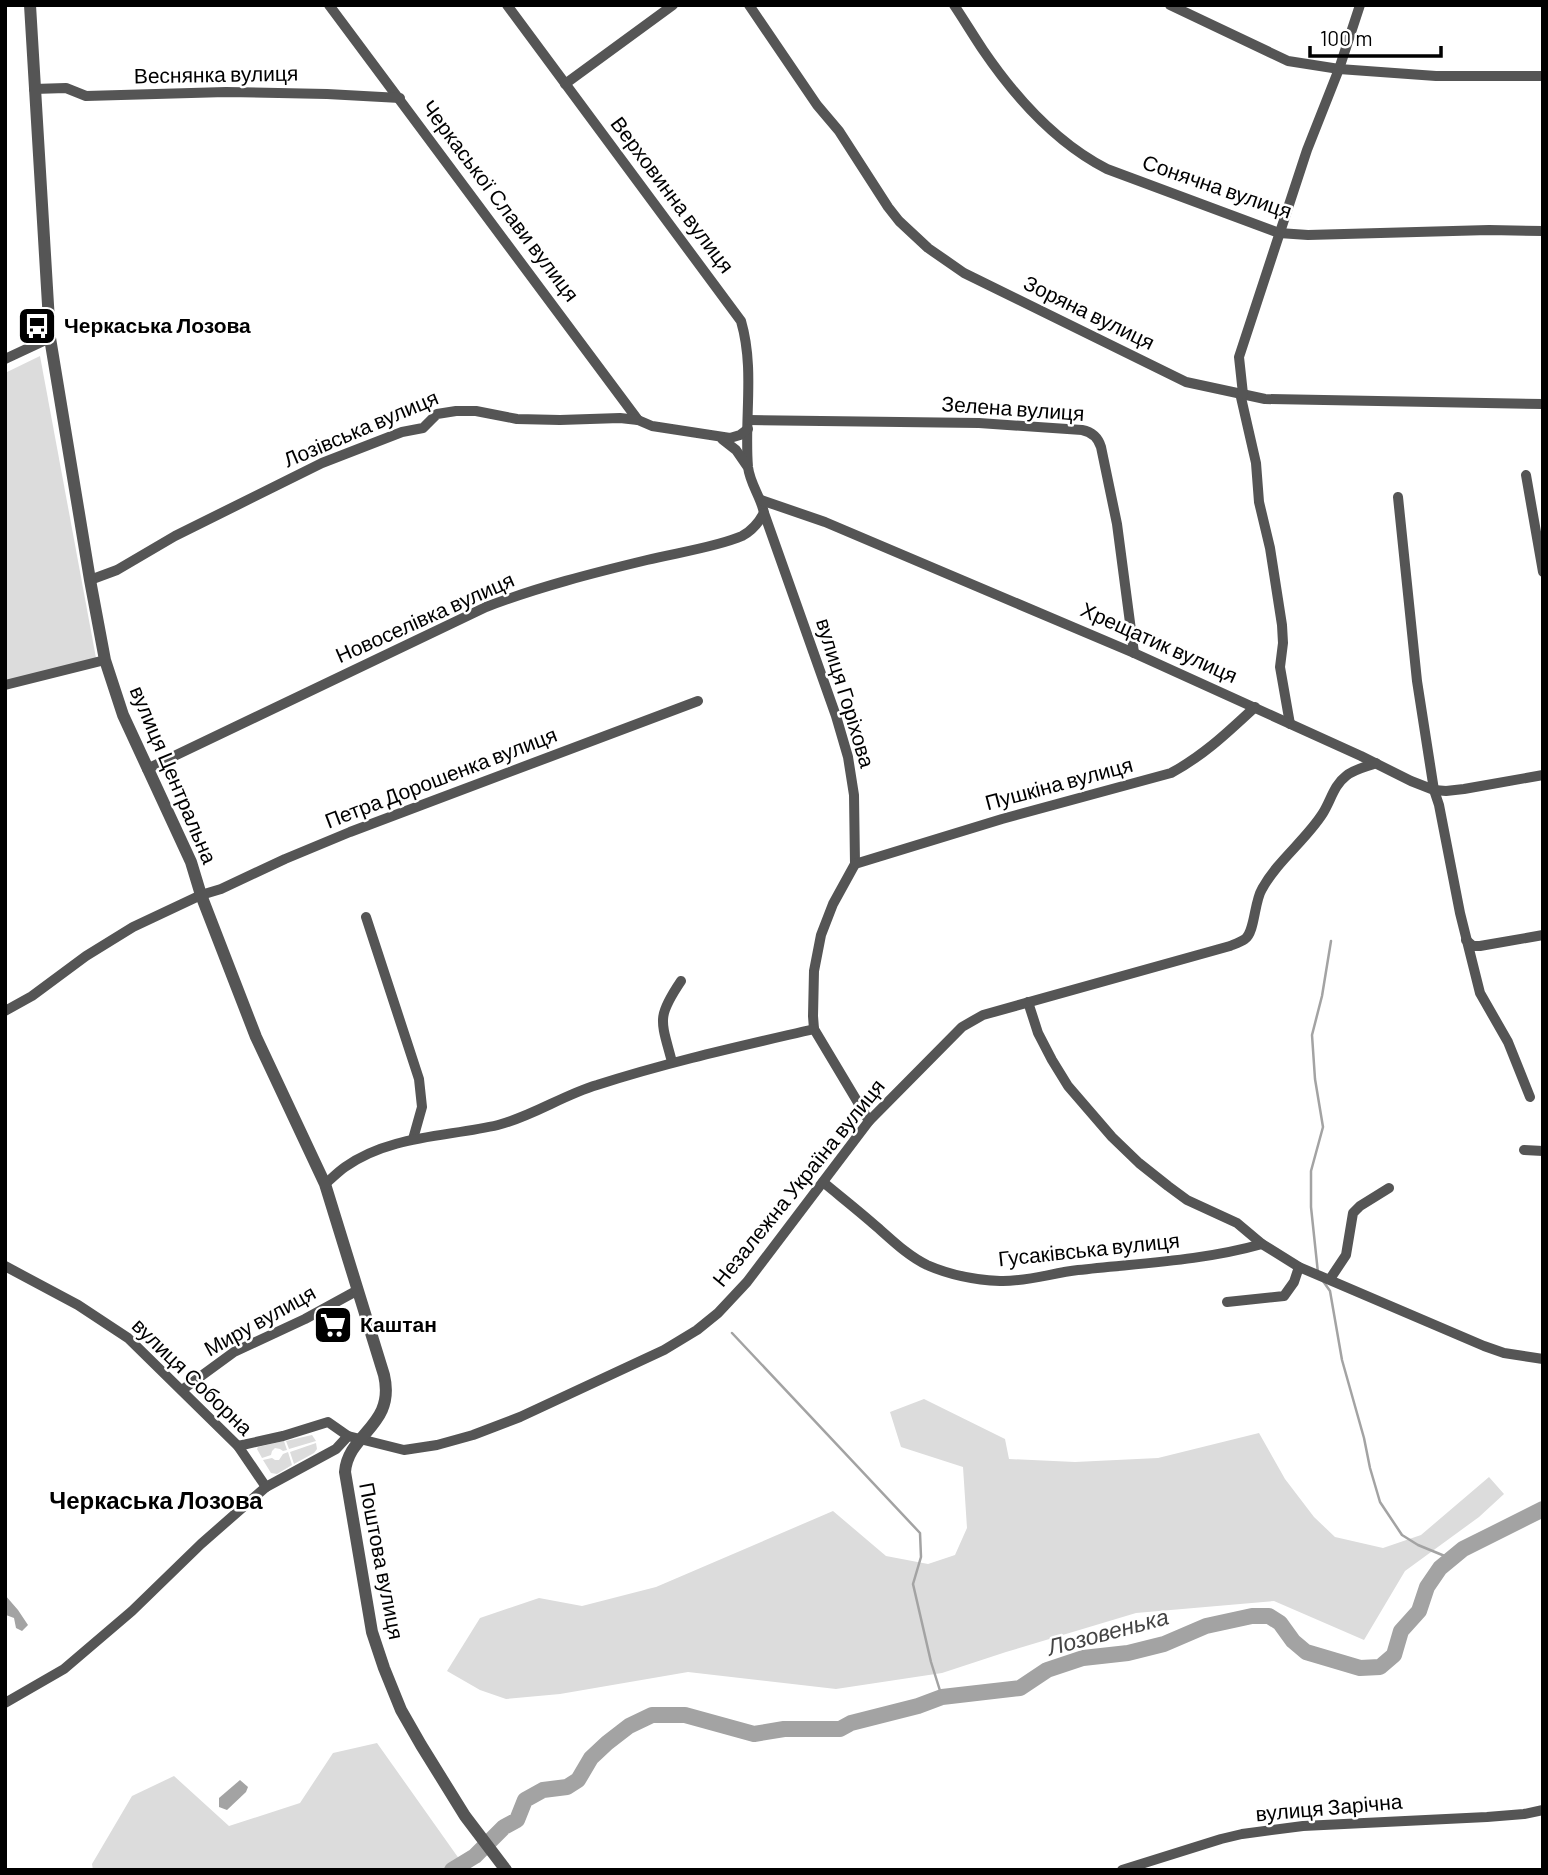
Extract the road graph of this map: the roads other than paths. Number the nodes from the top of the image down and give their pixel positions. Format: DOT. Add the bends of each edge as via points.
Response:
graph roads {
  1 [pos="30,5"];
  2 [pos="329,5"];
  3 [pos="508,5"];
  4 [pos="673,5"];
  5 [pos="748,5"];
  6 [pos="954,5"];
  7 [pos="1170,5"];
  8 [pos="1360,5"];
  9 [pos="1339,69"];
  10 [pos="1543,76"];
  11 [pos="565,85"];
  12 [pos="34,89"];
  13 [pos="400,98"];
  14 [pos="1543,231"];
  15 [pos="1279,233"];
  16 [pos="50,338"];
  17 [pos="5,359"];
  18 [pos="1241,394"];
  19 [pos="1543,404"];
  20 [pos="638,420"];
  21 [pos="748,424"];
  22 [pos="719,437"];
  23 [pos="748,469"];
  24 [pos="1526,475"];
  25 [pos="1398,497"];
  26 [pos="761,500"];
  27 [pos="764,513"];
  28 [pos="1543,572"];
  29 [pos="90,580"];
  30 [pos="1134,653"];
  31 [pos="105,660"];
  32 [pos="5,685"];
  33 [pos="698,701"];
  34 [pos="1255,708"];
  35 [pos="1290,724"];
  36 [pos="1376,763"];
  37 [pos="147,769"];
  38 [pos="1543,775"];
  39 [pos="1434,790"];
  40 [pos="855,864"];
  41 [pos="201,895"];
  42 [pos="366,917"];
  43 [pos="1543,935"];
  44 [pos="1466,940"];
  45 [pos="681,981"];
  46 [pos="1028,1002"];
  47 [pos="5,1011"];
  48 [pos="814,1029"];
  49 [pos="672,1062"];
  50 [pos="1530,1097"];
  51 [pos="869,1121"];
  52 [pos="413,1139"];
  53 [pos="1524,1150"];
  54 [pos="1543,1151"];
  55 [pos="824,1182"];
  56 [pos="325,1184"];
  57 [pos="1389,1188"];
  58 [pos="1262,1244"];
  59 [pos="5,1266"];
  60 [pos="1299,1267"];
  61 [pos="1330,1279"];
  62 [pos="358,1290"];
  63 [pos="1227,1302"];
  64 [pos="1543,1359"];
  65 [pos="182,1390"];
  66 [pos="348,1436"];
  67 [pos="362,1440"];
  68 [pos="238,1446"];
  69 [pos="266,1488"];
  70 [pos="5,1703"];
  71 [pos="1543,1810"];
  72 [pos="506,1870"];
  73 [pos="1122,1870"];
  1 -- 12 [label="street, вулиця Центральна"];
  2 -- 13 [label="street, Черкаської Слави вулиця"];
  3 -- 11 [label="street, Верховинна вулиця"];
  4 -- 11 [label="street"];
  5 -- 18 [label="street, Зоряна вулиця" via="888,207 928,248 964,273 1186,383"];
  6 -- 15 [label="street, Сонячна вулиця" via="1023,102 1091,161"];
  7 -- 9 [label="street" via="1288,61"];
  8 -- 9 [label="street"];
  9 -- 10 [label="street" via="1436,76"];
  9 -- 15 [label="street"];
  11 -- 21 [label="street, Верховинна вулиця" via="741,321 748,348"];
  12 -- 13 [label="street, Веснянка вулиця" via="66,88 86,96 226,92"];
  12 -- 16 [label="street, вулиця Центральна"];
  13 -- 20 [label="street, Черкаської Слави вулиця"];
  14 -- 15 [label="street, Сонячна вулиця"];
  15 -- 18 [label="street" via="1239,357"];
  16 -- 17 [label="street"];
  16 -- 29 [label="street, вулиця Центральна"];
  18 -- 19 [label="street, Зоряна вулиця" via="1265,399"];
  18 -- 35 [label="street" via="1282,625 1280,667"];
  20 -- 22 [label="street, Лозівська вулиця"];
  20 -- 29 [label="street, Лозівська вулиця" via="517,419 476,411 437,414 424,428 322,463"];
  21 -- 22 [label="street, Лозівська вулиця" via="735,437"];
  21 -- 23 [label="street, вулиця Горіхова"];
  21 -- 30 [label="street, Зелена вулиця" via="979,423 1093,434 1100,443 1117,524"];
  22 -- 23 [label="street" via="736,450"];
  23 -- 26 [label="street, вулиця Горіхова"];
  24 -- 28 [label="street"];
  25 -- 39 [label="street" via="1417,681"];
  26 -- 27 [label="street, вулиця Горіхова"];
  26 -- 30 [label="street, Хрещатик вулиця" via="825,522"];
  27 -- 37 [label="street, Новоселівка вулиця" via="742,536 620,566 486,607"];
  27 -- 40 [label="street, вулиця Горіхова" via="848,757 855,795"];
  29 -- 31 [label="street, вулиця Центральна"];
  30 -- 34 [label="street, Хрещатик вулиця"];
  31 -- 32 [label="street"];
  31 -- 37 [label="street, вулиця Центральна"];
  33 -- 41 [label="street, Петра Дорошенка вулиця" via="350,832"];
  34 -- 35 [label="street, Хрещатик вулиця"];
  34 -- 40 [label="street, Пушкіна вулиця" via="1203,754 1171,773"];
  35 -- 36 [label="street, Хрещатик вулиця"];
  36 -- 39 [label="street, Хрещатик вулиця"];
  36 -- 46 [label="street, Незалежна Україна вулиця" via="1353,771 1337,785 1324,812 1260,892 1250,934 1244,940"];
  37 -- 41 [label="street, вулиця Центральна" via="191,862"];
  38 -- 39 [label="street, Хрещатик вулиця"];
  39 -- 44 [label="street"];
  40 -- 48 [label="street, вулиця Горіхова" via="821,934 814,971"];
  41 -- 47 [label="street, Петра Дорошенка вулиця" via="133,927"];
  41 -- 56 [label="street, вулиця Центральна" via="256,1037"];
  42 -- 52 [label="street" via="419,1079 422,1107"];
  43 -- 44 [label="street" via="1480,946"];
  44 -- 50 [label="street" via="1480,993"];
  45 -- 49 [label="street" via="663,1012"];
  46 -- 51 [label="street, Незалежна Україна вулиця" via="983,1014 962,1027"];
  46 -- 58 [label="street" via="1038,1033 1068,1086 1112,1137 1168,1186 1237,1223"];
  48 -- 49 [label="street"];
  48 -- 51 [label="street"];
  49 -- 52 [label="street" via="593,1086 498,1125"];
  51 -- 55 [label="street, Незалежна Україна вулиця"];
  52 -- 56 [label="street" via="374,1151"];
  53 -- 54 [label="street"];
  55 -- 58 [label="street, Гусаківська вулиця" via="924,1264 968,1278 1017,1280 1231,1253"];
  55 -- 67 [label="street, Незалежна Україна вулиця" via="718,1313 664,1350 473,1435 404,1450"];
  56 -- 62 [label="street, вулиця Центральна"];
  57 -- 61 [label="street" via="1353,1213 1346,1255"];
  58 -- 60 [label="street"];
  59 -- 65 [label="street, вулиця Соборна" via="128,1338"];
  60 -- 61 [label="street"];
  60 -- 63 [label="street" via="1284,1296"];
  61 -- 64 [label="street" via="1485,1346"];
  62 -- 65 [label="street, Миру вулиця" via="234,1352"];
  62 -- 67 [label="street, вулиця Центральна" via="386,1389 380,1415"];
  65 -- 68 [label="street, вулиця Соборна"];
  66 -- 67 [label="street, Незалежна Україна вулиця"];
  66 -- 68 [label="street, Незалежна Україна вулиця" via="328,1422"];
  66 -- 69 [label="street" via="336,1449"];
  67 -- 72 [label="street, Поштова вулиця" via="352,1450 345,1472 372,1632 384,1668 401,1710 465,1816"];
  68 -- 69 [label="street, вулиця Соборна"];
  69 -- 70 [label="street" via="64,1669"];
  71 -- 73 [label="street, вулиця Зарічна" via="1266,1831 1221,1839"];
}
